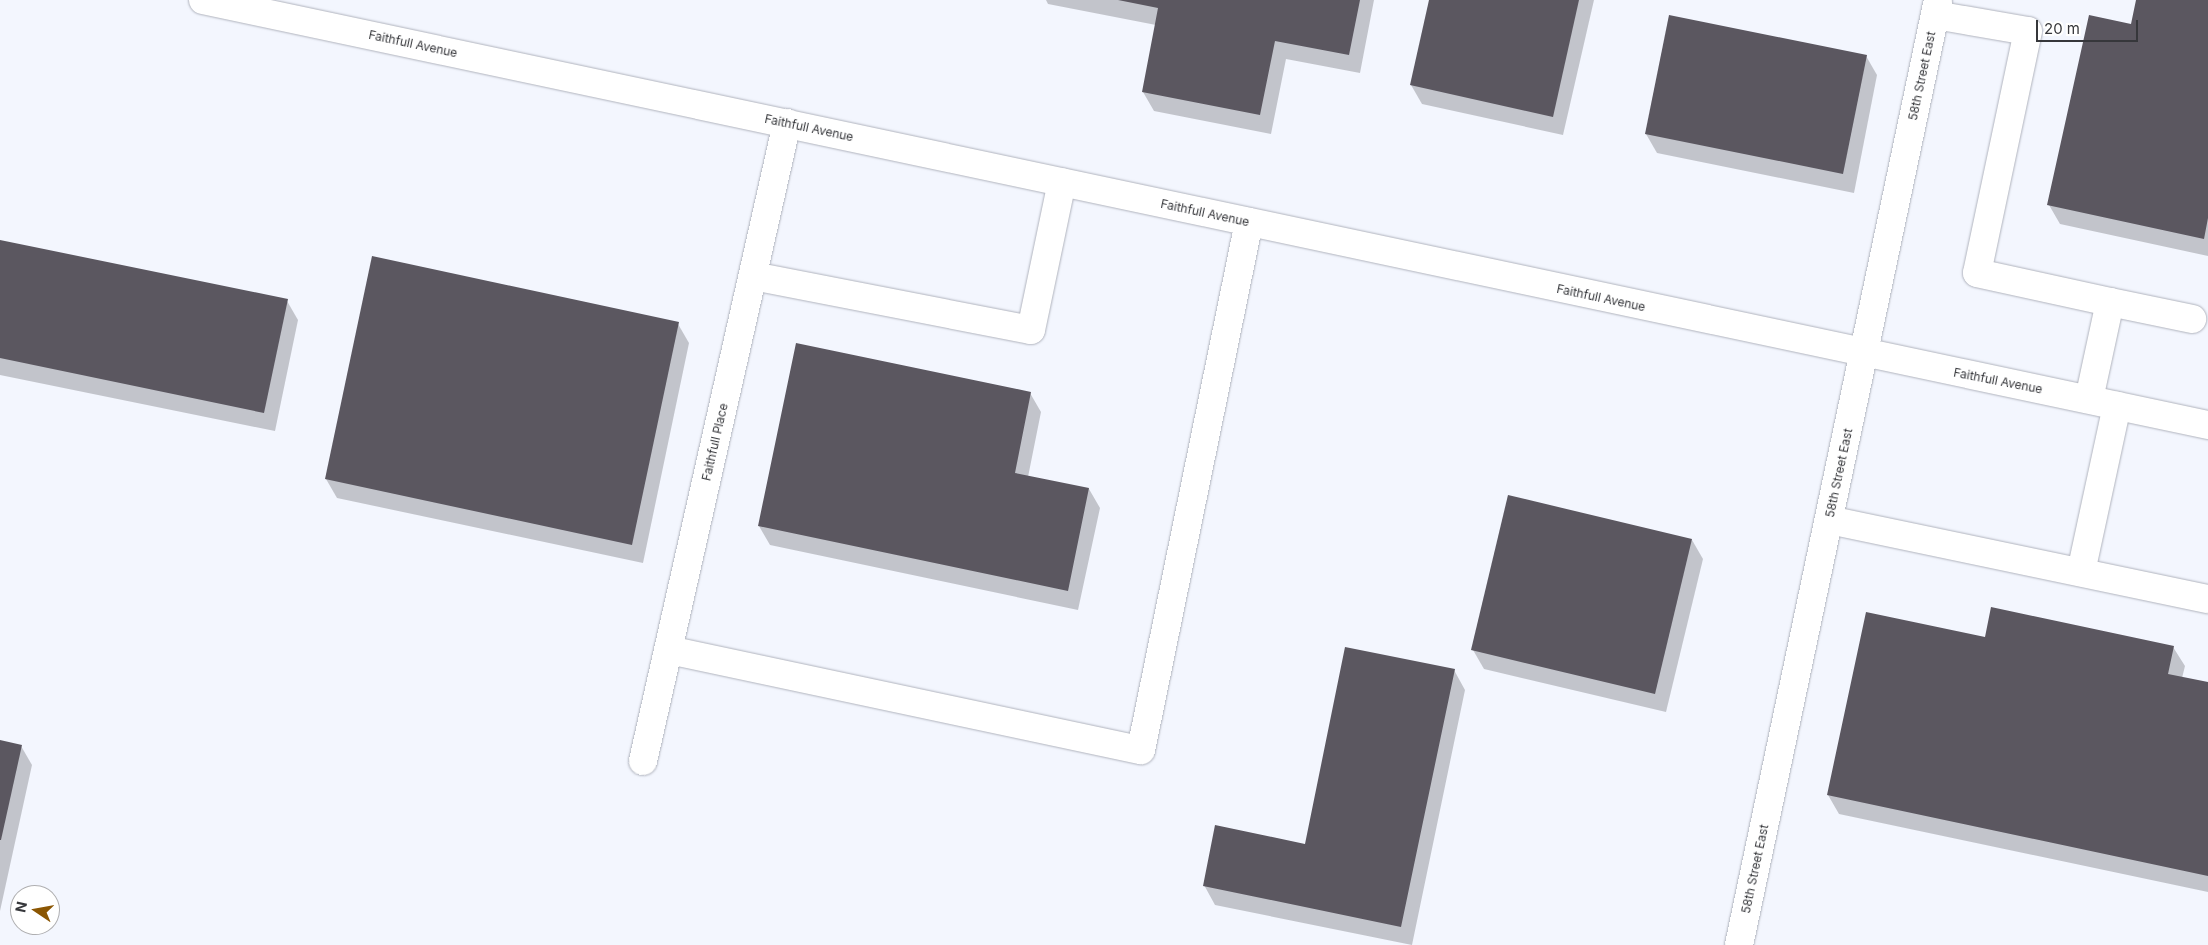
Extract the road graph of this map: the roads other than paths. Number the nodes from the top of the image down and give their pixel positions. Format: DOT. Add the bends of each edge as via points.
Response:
graph roads {
  1 [pos="203,0"];
  2 [pos="1936,7"];
  3 [pos="787,124"];
  4 [pos="1062,182"];
  5 [pos="1249,222"];
  6 [pos="753,276"];
  7 [pos="2110,302"];
  8 [pos="2192,319"];
  9 [pos="1865,354"];
  10 [pos="2089,399"];
  11 [pos="2117,406"];
  12 [pos="2208,425"];
  13 [pos="1829,520"];
  14 [pos="2081,572"];
  15 [pos="2208,599"];
  16 [pos="668,650"];
  17 [pos="643,761"];
  18 [pos="1739,945"];
  1 -- 3 [label="street, Faithfull Avenue"];
  2 -- 7 [label="street" via="2028,31 1977,273"];
  2 -- 9 [label="street, 58th Street East"];
  3 -- 4 [label="street, Faithfull Avenue"];
  3 -- 6 [label="street, Faithfull Place"];
  4 -- 5 [label="street, Faithfull Avenue"];
  4 -- 6 [label="street" via="1031,330"];
  5 -- 9 [label="street, Faithfull Avenue"];
  5 -- 16 [label="street" via="1141,750"];
  6 -- 16 [label="street, Faithfull Place"];
  7 -- 8 [label="street"];
  7 -- 10 [label="street"];
  9 -- 10 [label="street, Faithfull Avenue"];
  9 -- 13 [label="street, 58th Street East"];
  10 -- 11 [label="street, Faithfull Avenue"];
  11 -- 12 [label="street, Faithfull Avenue"];
  11 -- 14 [label="street"];
  13 -- 14 [label="street"];
  13 -- 18 [label="street, 58th Street East"];
  14 -- 15 [label="street"];
  16 -- 17 [label="street, Faithfull Place"];
}
